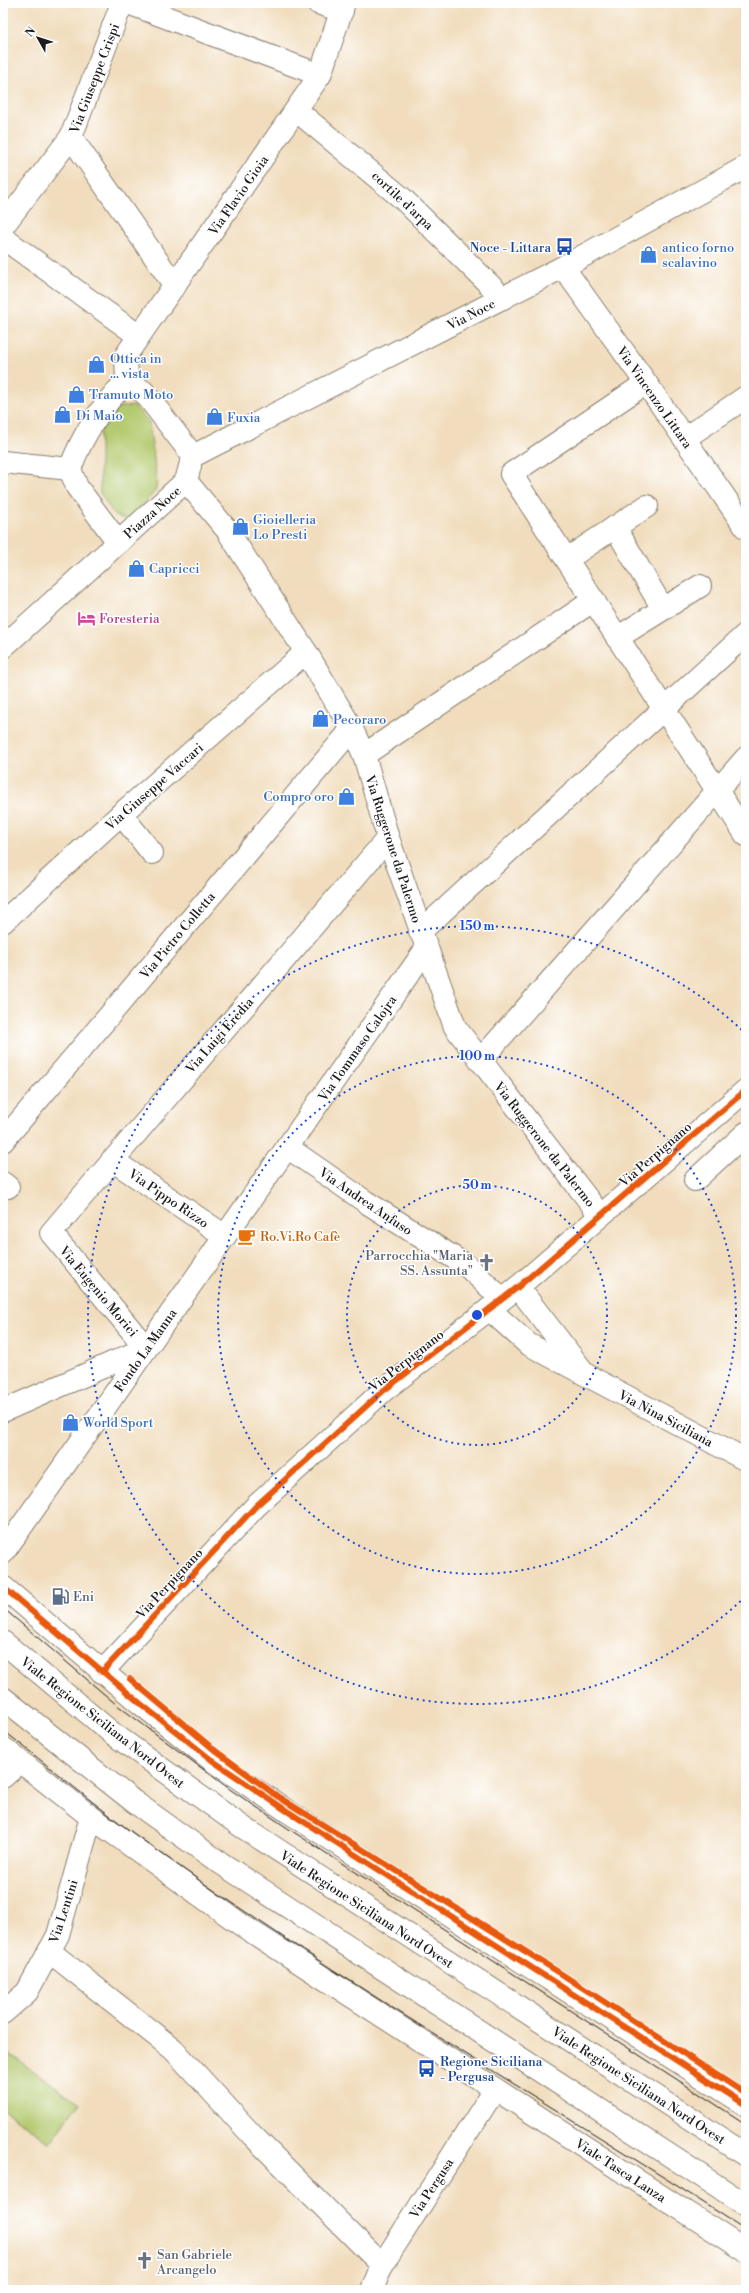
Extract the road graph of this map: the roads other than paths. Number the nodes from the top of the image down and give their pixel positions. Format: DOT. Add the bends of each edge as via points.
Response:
graph roads {
  1 [pos="122,3"];
  2 [pos="128,3"];
  3 [pos="318,3"];
  4 [pos="343,7"];
  5 [pos="320,75"];
  6 [pos="296,110"];
  7 [pos="71,137"];
  8 [pos="746,167"];
  9 [pos="3,226"];
  10 [pos="3,238"];
  11 [pos="563,267"];
  12 [pos="175,286"];
  13 [pos="503,298"];
  14 [pos="139,336"];
  15 [pos="128,381"];
  16 [pos="646,383"];
  17 [pos="746,397"];
  18 [pos="685,438"];
  19 [pos="193,456"];
  20 [pos="3,462"];
  21 [pos="70,469"];
  22 [pos="186,481"];
  23 [pos="647,506"];
  24 [pos="615,527"];
  25 [pos="746,528"];
  26 [pos="118,542"];
  27 [pos="567,559"];
  28 [pos="700,586"];
  29 [pos="594,600"];
  30 [pos="663,609"];
  31 [pos="746,634"];
  32 [pos="617,638"];
  33 [pos="3,647"];
  34 [pos="306,652"];
  35 [pos="663,710"];
  36 [pos="352,729"];
  37 [pos="364,755"];
  38 [pos="746,758"];
  39 [pos="717,791"];
  40 [pos="121,814"];
  41 [pos="746,835"];
  42 [pos="388,838"];
  43 [pos="152,853"];
  44 [pos="3,922"];
  45 [pos="423,941"];
  46 [pos="480,1061"];
  47 [pos="746,1090"];
  48 [pos="746,1133"];
  49 [pos="3,1142"];
  50 [pos="287,1147"];
  51 [pos="112,1160"];
  52 [pos="695,1180"];
  53 [pos="600,1215"];
  54 [pos="51,1233"];
  55 [pos="225,1236"];
  56 [pos="503,1298"];
  57 [pos="146,1348"];
  58 [pos="587,1376"];
  59 [pos="3,1411"];
  60 [pos="746,1460"];
  61 [pos="3,1553"];
  62 [pos="3,1587"];
  63 [pos="3,1642"];
  64 [pos="102,1672"];
  65 [pos="3,1698"];
  66 [pos="3,1748"];
  67 [pos="20,1762"];
  68 [pos="3,1777"];
  69 [pos="91,1818"];
  70 [pos="49,1951"];
  71 [pos="3,2013"];
  72 [pos="495,2089"];
  73 [pos="746,2105"];
  74 [pos="746,2155"];
  75 [pos="746,2205"];
  76 [pos="746,2251"];
  77 [pos="382,2265"];
  78 [pos="372,2290"];
  1 -- 7 [label="street, Via Giuseppe Crispi"];
  2 -- 5 [label="street"];
  3 -- 4 [label="street"];
  4 -- 5 [label="street, Via Flavio Gioia"];
  5 -- 6 [label="street, Via Flavio Gioia"];
  6 -- 12 [label="street, Via Flavio Gioia"];
  6 -- 13 [label="street, cortile d'arpa" via="403,199"];
  7 -- 9 [label="street, Via Giuseppe Crispi"];
  7 -- 12 [label="street"];
  8 -- 11 [label="street, Via Noce"];
  10 -- 14 [label="street"];
  11 -- 13 [label="street, Via Noce"];
  11 -- 16 [label="street, Via Vincenzo Littara"];
  12 -- 14 [label="street, Via Flavio Gioia"];
  13 -- 19 [label="street, Via Noce"];
  14 -- 15 [label="street, Via Flavio Gioia" via="126,355"];
  15 -- 19 [label="street" via="144,392"];
  15 -- 21 [label="street" via="111,396 78,446"];
  16 -- 18 [label="street, Via Vincenzo Littara"];
  16 -- 27 [label="street" via="511,474"];
  17 -- 18 [label="street"];
  18 -- 25 [label="street, Via Vincenzo Littara"];
  19 -- 22 [label="street, Piazza Noce"];
  20 -- 21 [label="street"];
  21 -- 26 [label="street, Piazza Noce" via="77,487"];
  22 -- 26 [label="street, Piazza Noce"];
  22 -- 34 [label="street, Via Ruggerone da Palermo" via="227,530"];
  23 -- 24 [label="street"];
  24 -- 27 [label="street"];
  24 -- 30 [label="street"];
  26 -- 33 [label="street"];
  27 -- 29 [label="street"];
  28 -- 30 [label="street"];
  29 -- 32 [label="street"];
  29 -- 37 [label="street"];
  30 -- 32 [label="street"];
  31 -- 35 [label="street, Via Tommaso Calojra"];
  32 -- 35 [label="street"];
  34 -- 36 [label="street, Via Ruggerone da Palermo"];
  34 -- 40 [label="street, Via Giuseppe Vaccari"];
  35 -- 39 [label="street"];
  35 -- 45 [label="street, Via Tommaso Calojra"];
  36 -- 37 [label="street, Via Ruggerone da Palermo"];
  36 -- 49 [label="street, Via Pietro Colletta"];
  37 -- 42 [label="street, Via Ruggerone da Palermo"];
  38 -- 39 [label="street"];
  39 -- 41 [label="street"];
  39 -- 46 [label="street"];
  40 -- 43 [label="street"];
  40 -- 44 [label="street, Via Giuseppe Vaccari"];
  42 -- 45 [label="street, Via Ruggerone da Palermo"];
  42 -- 51 [label="street, Via Luigi Eredia"];
  45 -- 46 [label="street, Via Ruggerone da Palermo" via="455,1027"];
  45 -- 50 [label="street, Via Tommaso Calojra"];
  46 -- 53 [label="street, Via Ruggerone da Palermo"];
  47 -- 53 [label="street, Via Perpignano"];
  48 -- 52 [label="street"];
  50 -- 55 [label="street, Fondo La Manna"];
  50 -- 56 [label="street, Via Andrea Anfuso" via="372,1207 467,1266"];
  51 -- 54 [label="street, Via Luigi Eredia"];
  51 -- 55 [label="street, Via Pippo Rizzo"];
  53 -- 56 [label="street, Via Perpignano"];
  54 -- 57 [label="street, Via Eugenio Morici"];
  55 -- 57 [label="street, Fondo La Manna"];
  56 -- 58 [label="street, Via Nina Siciliana"];
  56 -- 58 [label="street, Via Nina Siciliana" via="528,1344"];
  56 -- 64 [label="street, Via Perpignano" via="383,1391 256,1506"];
  57 -- 59 [label="street"];
  57 -- 61 [label="street, Fondo La Manna"];
  58 -- 60 [label="street, Via Nina Siciliana"];
  62 -- 64 [label="street"];
  63 -- 74 [label="street, Viale Regione Siciliana Nord Ovest" via="112,1733 241,1826"];
  64 -- 73 [label="street" via="213,1761 287,1811"];
  65 -- 75 [label="street" via="133,1801 216,1860"];
  66 -- 67 [label="street"];
  67 -- 68 [label="street"];
  67 -- 69 [label="street"];
  69 -- 70 [label="street, Via Lentini" via="58,1935"];
  69 -- 72 [label="street" via="243,1926"];
  70 -- 71 [label="street, Via Lentini" via="27,1992"];
  70 -- 77 [label="street" via="173,2049 252,2135"];
  72 -- 76 [label="street, Viale Tasca Lanza"];
  72 -- 77 [label="street, Via Pergusa"];
  77 -- 78 [label="street, Via Pergusa"];
}
